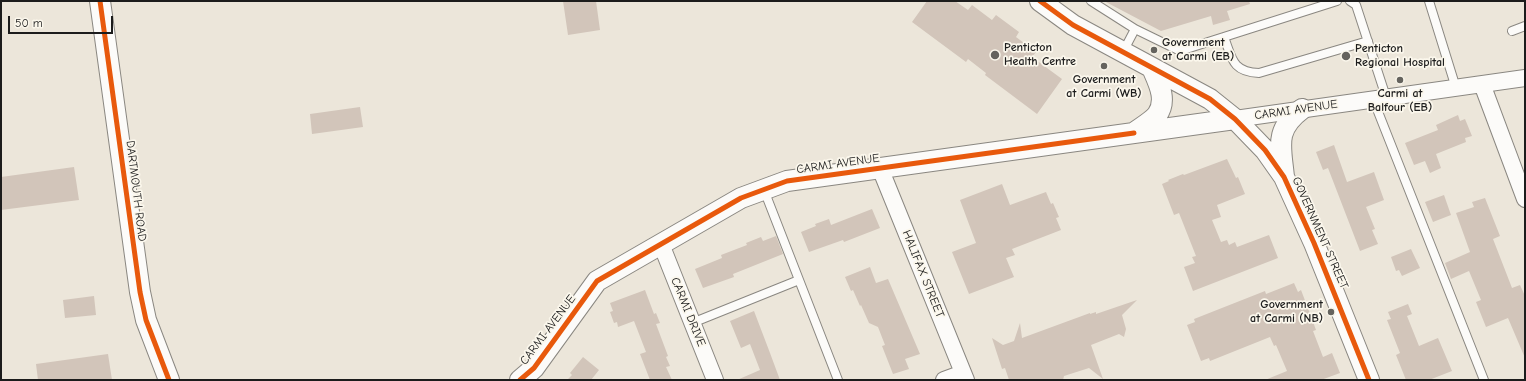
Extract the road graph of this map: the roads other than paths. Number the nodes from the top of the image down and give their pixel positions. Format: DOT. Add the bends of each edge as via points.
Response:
graph roads {
  1 [pos="100,1"];
  2 [pos="1040,1"];
  3 [pos="1091,1"];
  4 [pos="1337,1"];
  5 [pos="1350,1"];
  6 [pos="1429,1"];
  7 [pos="1525,26"];
  8 [pos="1135,29"];
  9 [pos="1512,31"];
  10 [pos="1224,36"];
  11 [pos="1368,41"];
  12 [pos="1123,52"];
  13 [pos="1152,68"];
  14 [pos="1525,78"];
  15 [pos="1482,84"];
  16 [pos="1456,88"];
  17 [pos="1380,98"];
  18 [pos="1302,109"];
  19 [pos="1235,119"];
  20 [pos="1134,133"];
  21 [pos="880,168"];
  22 [pos="1284,177"];
  23 [pos="764,190"];
  24 [pos="1525,199"];
  25 [pos="661,244"];
  26 [pos="799,280"];
  27 [pos="692,323"];
  28 [pos="965,376"];
  29 [pos="166,377"];
  30 [pos="520,380"];
  31 [pos="715,380"];
  32 [pos="838,380"];
  33 [pos="944,380"];
  34 [pos="1369,380"];
  35 [pos="1484,380"];
  1 -- 29 [label="street, DARTMOUTH ROAD" via="140,292 146,320"];
  2 -- 12 [label="street, GOVERNMENT STREET" via="1073,25"];
  3 -- 8 [label="lane"];
  4 -- 10 [label="lane"];
  5 -- 11 [label="lane" via="1356,5"];
  6 -- 16 [label="lane"];
  7 -- 9 [label="lane"];
  8 -- 10 [label="lane" via="1176,49 1184,50"];
  8 -- 12 [label="lane"];
  10 -- 11 [label="lane" via="1233,62 1248,73 1258,73"];
  11 -- 17 [label="lane"];
  12 -- 13 [label="street, GOVERNMENT STREET"];
  13 -- 19 [label="street, GOVERNMENT STREET" via="1210,99"];
  13 -- 20 [label="street" via="1160,86 1161,108 1156,116"];
  14 -- 15 [label="street, CARMI AVENUE"];
  15 -- 16 [label="street, CARMI AVENUE"];
  15 -- 24 [label="street"];
  16 -- 17 [label="street, CARMI AVENUE"];
  17 -- 18 [label="street, CARMI AVENUE"];
  17 -- 35 [label="lane"];
  18 -- 19 [label="street, CARMI AVENUE"];
  18 -- 22 [label="street" via="1287,124 1281,139"];
  19 -- 20 [label="street, CARMI AVENUE"];
  19 -- 22 [label="street, GOVERNMENT STREET" via="1264,150"];
  20 -- 21 [label="street, CARMI AVENUE"];
  21 -- 23 [label="street, CARMI AVENUE" via="787,181"];
  21 -- 28 [label="street, HALIFAX STREET"];
  22 -- 34 [label="street, GOVERNMENT STREET" via="1325,267"];
  23 -- 25 [label="street, CARMI AVENUE" via="741,198"];
  23 -- 26 [label="lane"];
  25 -- 27 [label="street, CARMI DRIVE"];
  25 -- 30 [label="street, CARMI AVENUE" via="597,281 534,368"];
  26 -- 27 [label="lane"];
  26 -- 32 [label="lane"];
  27 -- 31 [label="street, CARMI DRIVE"];
  28 -- 33 [label="street"];
}
